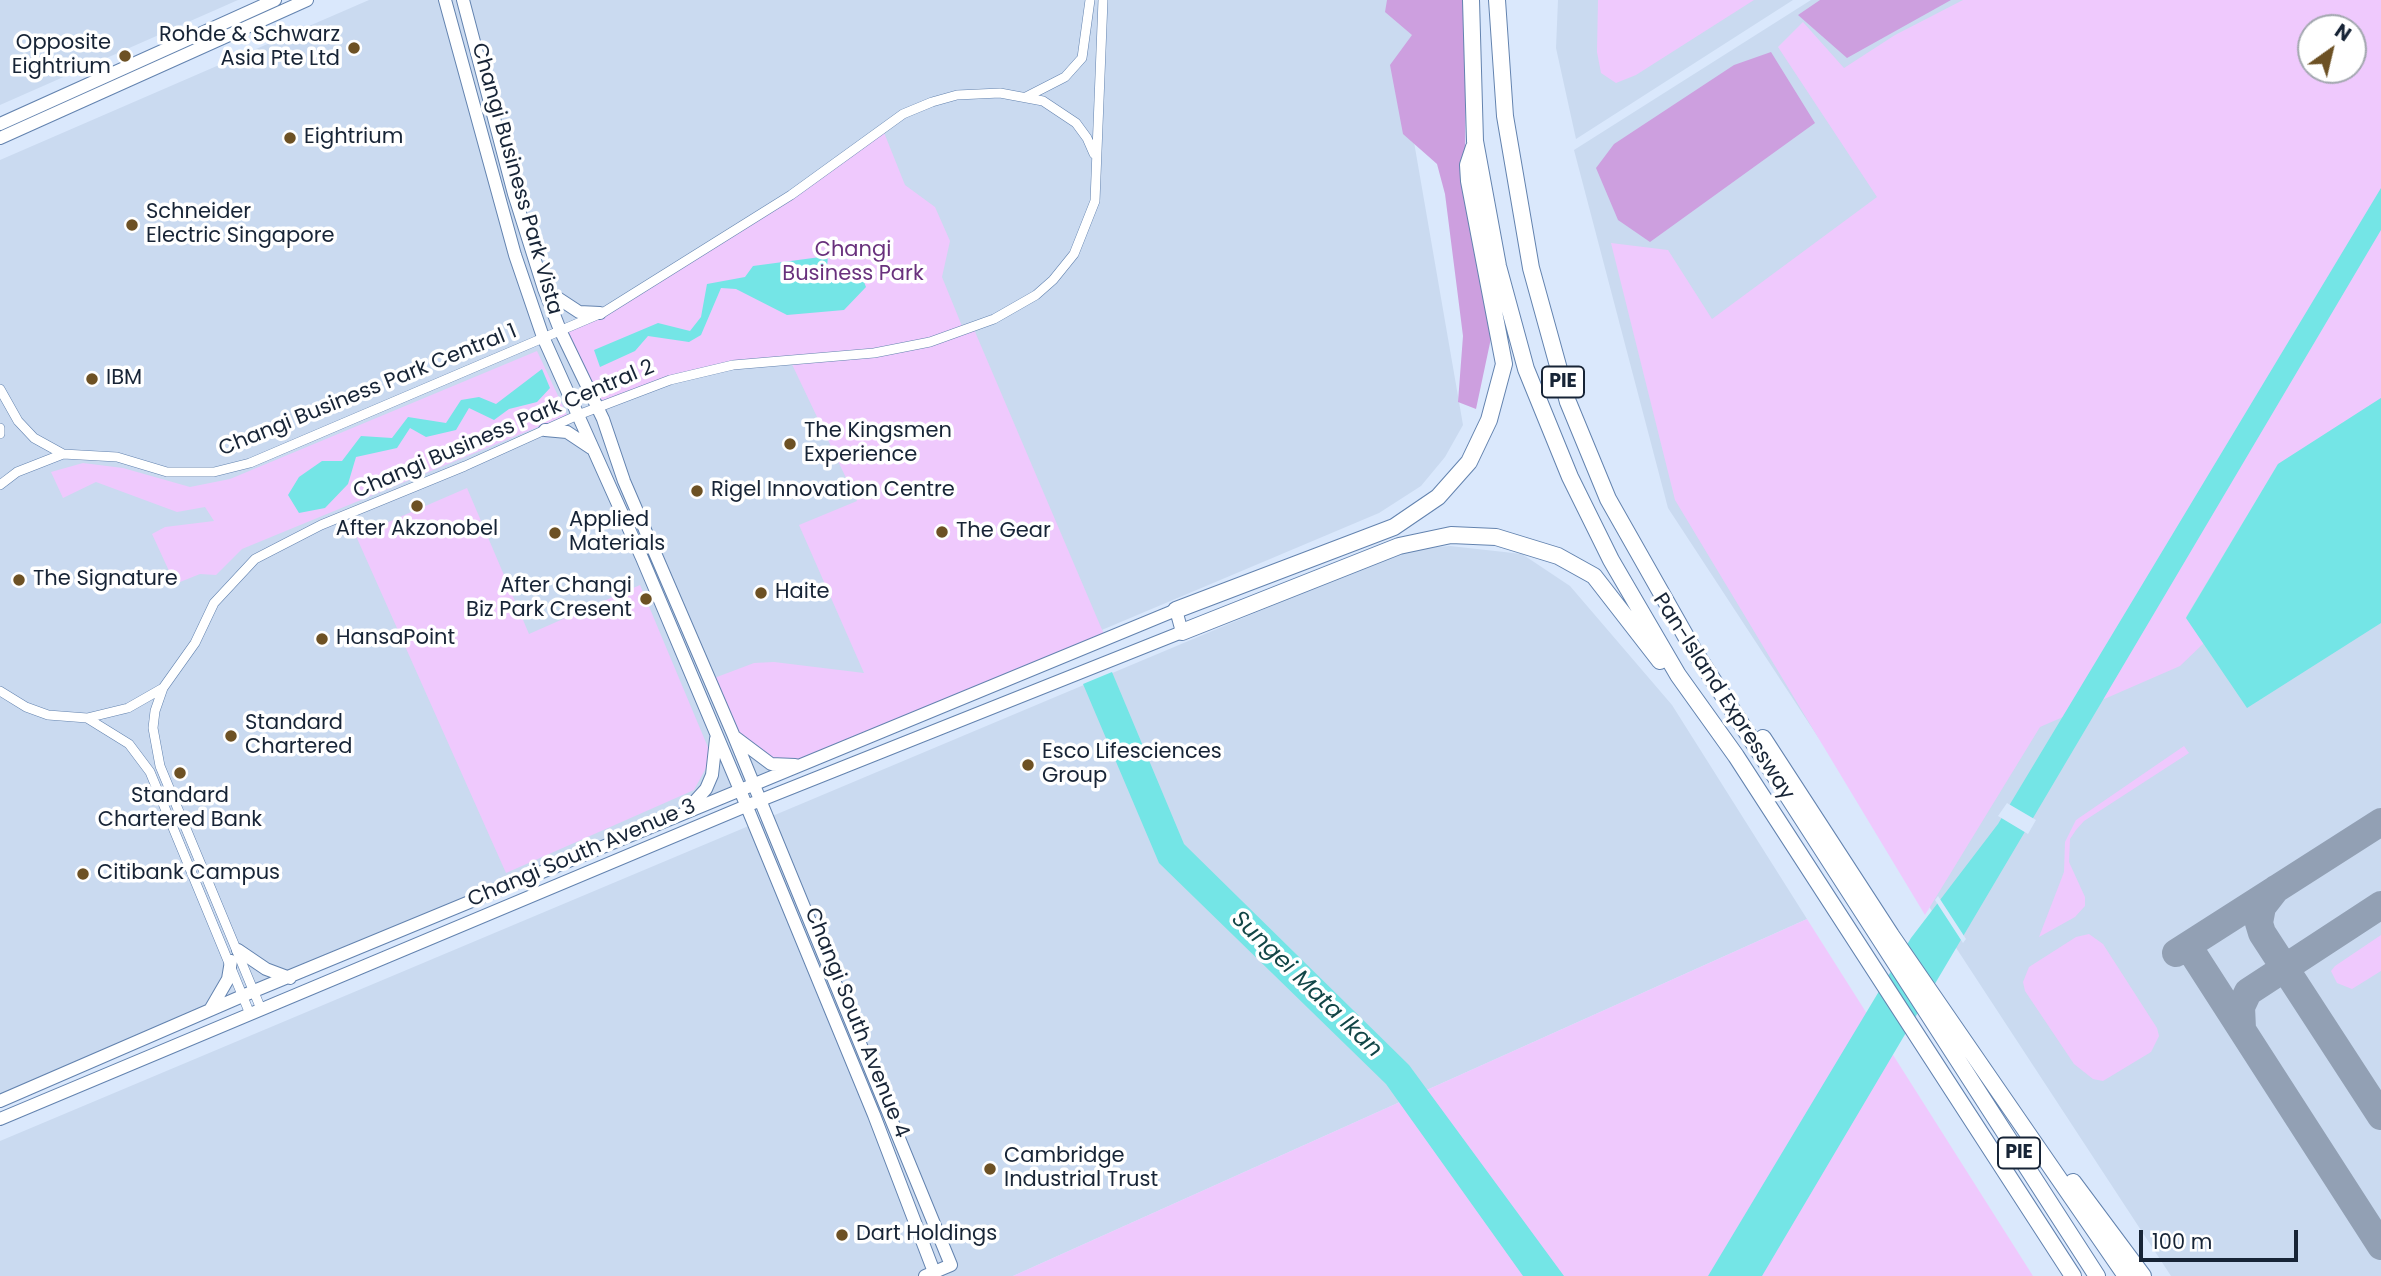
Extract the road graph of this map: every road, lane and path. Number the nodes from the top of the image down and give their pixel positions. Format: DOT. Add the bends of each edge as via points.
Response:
graph roads {
  1 [pos="275,0"];
  2 [pos="307,0"];
  3 [pos="445,0"];
  4 [pos="463,0"];
  5 [pos="1090,0"];
  6 [pos="1102,0"];
  7 [pos="1471,0"];
  8 [pos="1497,0"];
  9 [pos="1026,97"];
  10 [pos="0,124"];
  11 [pos="0,138"];
  12 [pos="1475,141"];
  13 [pos="1096,159"];
  14 [pos="544,289"];
  15 [pos="600,313"];
  16 [pos="559,330"];
  17 [pos="542,337"];
  18 [pos="0,389"];
  19 [pos="597,408"];
  20 [pos="578,415"];
  21 [pos="0,428"];
  22 [pos="545,430"];
  23 [pos="0,434"];
  24 [pos="594,451"];
  25 [pos="63,454"];
  26 [pos="0,485"];
  27 [pos="1176,610"];
  28 [pos="1182,632"];
  29 [pos="1678,675"];
  30 [pos="163,688"];
  31 [pos="0,691"];
  32 [pos="87,718"];
  33 [pos="733,734"];
  34 [pos="716,735"];
  35 [pos="804,764"];
  36 [pos="753,785"];
  37 [pos="740,790"];
  38 [pos="760,800"];
  39 [pos="746,806"];
  40 [pos="683,814"];
  41 [pos="234,955"];
  42 [pos="290,978"];
  43 [pos="249,994"];
  44 [pos="1933,1007"];
  45 [pos="210,1011"];
  46 [pos="255,1012"];
  47 [pos="0,1101"];
  48 [pos="2007,1102"];
  49 [pos="0,1119"];
  50 [pos="930,1274"];
  51 [pos="2073,1276"];
  52 [pos="2097,1276"];
  53 [pos="2126,1276"];
  54 [pos="2143,1276"];
  1 -- 10 [label="street"];
  2 -- 11 [label="street"];
  3 -- 17 [label="street, Changi Business Park Vista"];
  4 -- 14 [label="street, Changi Business Park Vista"];
  5 -- 9 [label="street" via="1086,45 1076,67"];
  6 -- 13 [label="street, Changi Business Park Central 2"];
  7 -- 12 [label="highway, Pan-Island Expressway / PIE"];
  8 -- 44 [label="highway, Pan-Island Expressway / PIE" via="1505,116 1531,268 1582,439 1608,499 1658,590"];
  9 -- 13 [label="street, Changi Business Park Central 1" via="1044,101 1076,123"];
  9 -- 15 [label="street, Changi Business Park Central 1" via="1000,93 957,96 903,114 791,195"];
  12 -- 27 [label="highway" via="1469,181 1504,364 1489,420 1469,462 1438,497 1394,527"];
  12 -- 29 [label="highway, Pan-Island Expressway / PIE" via="1498,266 1526,369 1570,477 1611,560"];
  13 -- 19 [label="street, Changi Business Park Central 2" via="1095,201 1074,254 1036,295 994,319 930,342 879,352 733,365 670,380"];
  14 -- 15 [label="street" via="579,312"];
  14 -- 16 [label="street, Changi Business Park Vista"];
  15 -- 16 [label="street, Changi Business Park Central 1"];
  16 -- 17 [label="street, Changi Business Park Central 1"];
  16 -- 19 [label="street, Changi Business Park Vista"];
  17 -- 20 [label="street, Changi Business Park Vista"];
  17 -- 25 [label="street, Changi Business Park Central 1" via="234,468 167,472 117,457"];
  18 -- 25 [label="street" via="34,438"];
  19 -- 20 [label="street, Changi Business Park Central 2"];
  19 -- 33 [label="street, Changi Business Park Vista"];
  20 -- 22 [label="street, Changi Business Park Central 2"];
  20 -- 24 [label="street, Changi Business Park Vista"];
  21 -- 23 [label="street"];
  22 -- 24 [label="street" via="567,432"];
  22 -- 30 [label="street, Changi Business Park Central 2" via="270,549 214,603 195,643"];
  24 -- 34 [label="street, Changi Business Park Vista"];
  25 -- 26 [label="street, Changi Business Park Central 1" via="17,472"];
  27 -- 28 [label="street"];
  27 -- 35 [label="street, Changi South Avenue 3"];
  28 -- 29 [label="highway" via="1399,546 1451,535 1496,537 1558,556 1594,576 1660,660"];
  28 -- 38 [label="street, Changi South Avenue 3"];
  29 -- 51 [label="highway, Pan-Island Expressway / PIE" via="1736,756"];
  30 -- 32 [label="street, Changi Business Park Central 2" via="128,708"];
  30 -- 41 [label="street" via="153,728 160,766"];
  31 -- 32 [label="street, Changi Business Park Central 2" via="48,715"];
  32 -- 41 [label="street" via="129,744 150,772"];
  33 -- 35 [label="street" via="771,764"];
  33 -- 36 [label="street, Changi Business Park Vista"];
  34 -- 37 [label="street, Changi Business Park Vista"];
  34 -- 40 [label="street" via="712,775 706,789"];
  35 -- 36 [label="street, Changi South Avenue 3"];
  36 -- 37 [label="street, Changi South Avenue 3"];
  36 -- 38 [label="street, Changi South Avenue 4"];
  37 -- 39 [label="street, Changi South Avenue 4"];
  37 -- 40 [label="street, Changi South Avenue 3"];
  38 -- 39 [label="street, Changi South Avenue 3"];
  38 -- 50 [label="street, Changi South Avenue 4" via="951,1265"];
  39 -- 46 [label="street, Changi South Avenue 3"];
  39 -- 50 [label="street, Changi South Avenue 4" via="874,1115"];
  40 -- 42 [label="street, Changi South Avenue 3"];
  41 -- 42 [label="street"];
  41 -- 43 [label="street"];
  41 -- 45 [label="street" via="228,979"];
  42 -- 43 [label="street, Changi South Avenue 3"];
  43 -- 45 [label="street, Changi South Avenue 3"];
  43 -- 46 [label="street"];
  44 -- 48 [label="highway"];
  44 -- 52 [label="highway, PIE"];
  45 -- 47 [label="street, Changi South Avenue 3"];
  46 -- 49 [label="street, Changi South Avenue 3"];
  48 -- 53 [label="highway"];
  48 -- 54 [label="highway" via="2102,1217"];
}
